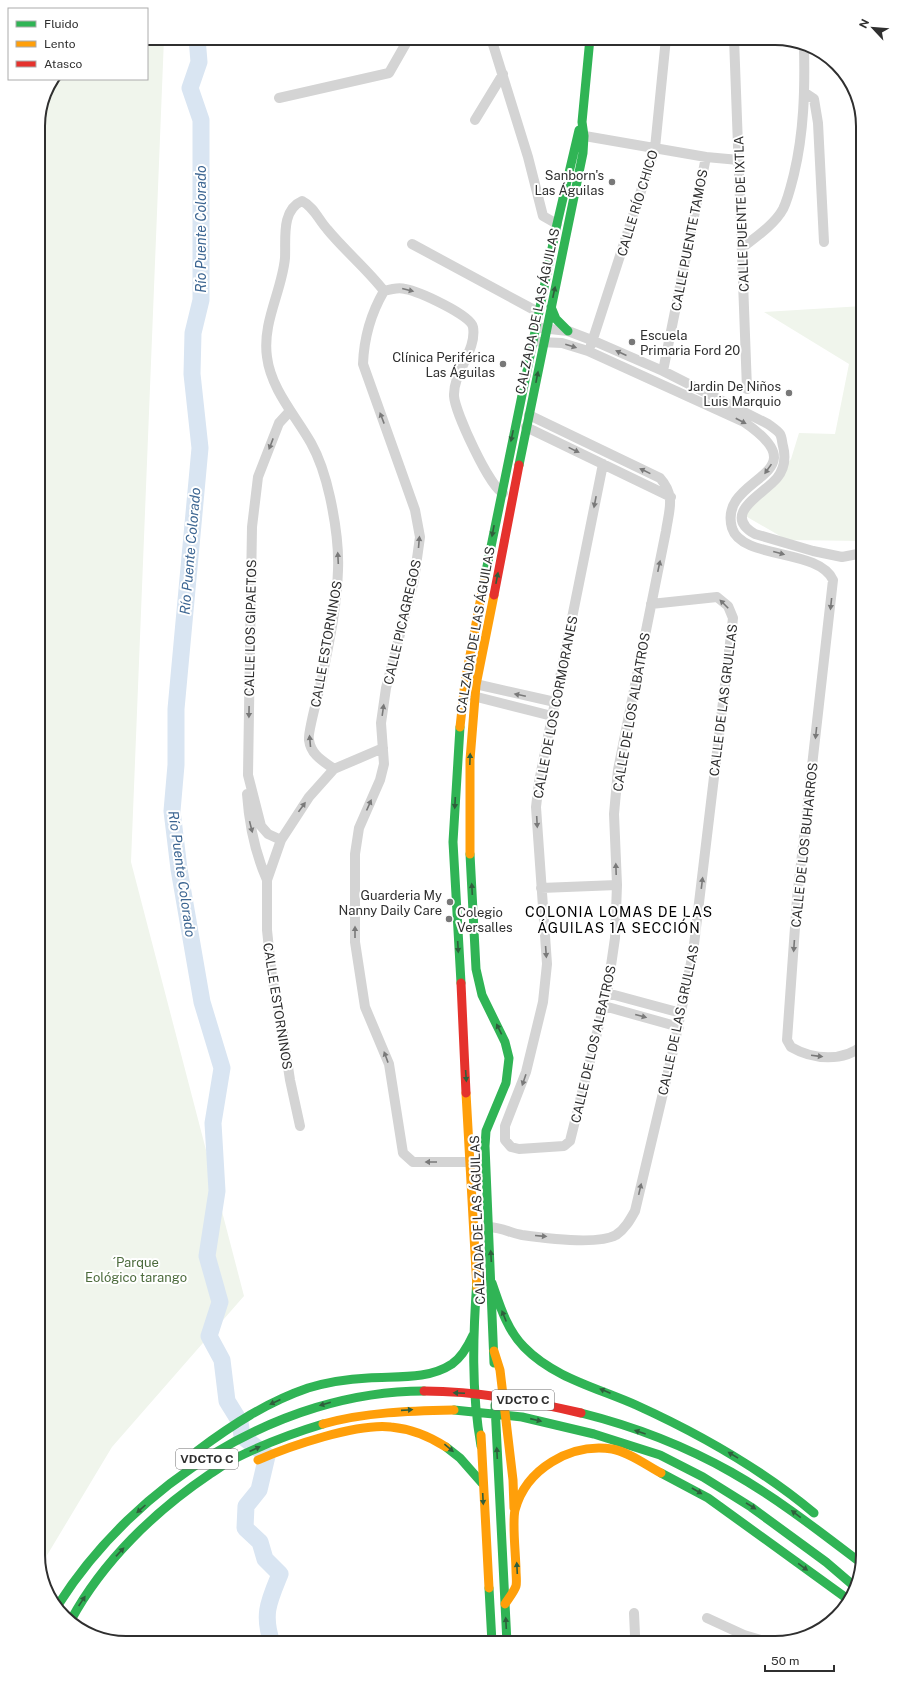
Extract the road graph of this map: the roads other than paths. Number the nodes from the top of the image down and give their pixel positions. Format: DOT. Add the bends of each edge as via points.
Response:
graph roads {
  1 [pos="405,45"];
  2 [pos="494,45"];
  3 [pos="589,45"];
  4 [pos="665,45"];
  5 [pos="734,45"];
  6 [pos="804,50"];
  7 [pos="503,74"];
  8 [pos="805,93"];
  9 [pos="280,98"];
  10 [pos="475,120"];
  11 [pos="581,135"];
  12 [pos="656,148"];
  13 [pos="706,157"];
  14 [pos="739,160"];
  15 [pos="556,224"];
  16 [pos="824,242"];
  17 [pos="412,244"];
  18 [pos="743,246"];
  19 [pos="384,291"];
  20 [pos="551,307"];
  21 [pos="538,312"];
  22 [pos="535,327"];
  23 [pos="546,330"];
  24 [pos="568,331"];
  25 [pos="594,340"];
  26 [pos="532,341"];
  27 [pos="544,343"];
  28 [pos="588,351"];
  29 [pos="663,371"];
  30 [pos="747,389"];
  31 [pos="290,411"];
  32 [pos="529,415"];
  33 [pos="526,427"];
  34 [pos="603,464"];
  35 [pos="501,493"];
  36 [pos="513,496"];
  37 [pos="671,497"];
  38 [pos="856,554"];
  39 [pos="651,604"];
  40 [pos="465,682"];
  41 [pos="476,685"];
  42 [pos="463,694"];
  43 [pos="475,696"];
  44 [pos="555,702"];
  45 [pos="552,716"];
  46 [pos="383,748"];
  47 [pos="334,769"];
  48 [pos="248,775"];
  49 [pos="281,840"];
  50 [pos="266,880"];
  51 [pos="617,885"];
  52 [pos="541,888"];
  53 [pos="607,994"];
  54 [pos="482,995"];
  55 [pos="460,1002"];
  56 [pos="604,1006"];
  57 [pos="681,1013"];
  58 [pos="679,1026"];
  59 [pos="856,1051"];
  60 [pos="468,1103"];
  61 [pos="496,1108"];
  62 [pos="300,1126"];
  63 [pos="570,1141"];
  64 [pos="470,1162"];
  65 [pos="489,1212"];
  66 [pos="473,1213"];
  67 [pos="490,1227"];
  68 [pos="477,1279"];
  69 [pos="492,1283"];
  70 [pos="473,1334"];
  71 [pos="497,1367"];
  72 [pos="476,1369"];
  73 [pos="421,1375"];
  74 [pos="612,1449"];
  75 [pos="545,1456"];
  76 [pos="189,1457"];
  77 [pos="181,1464"];
  78 [pos="247,1464"];
  79 [pos="228,1473"];
  80 [pos="482,1483"];
  81 [pos="193,1484"];
  82 [pos="159,1492"];
  83 [pos="515,1511"];
  84 [pos="819,1517"];
  85 [pos="837,1532"];
  86 [pos="856,1550"];
  87 [pos="856,1559"];
  88 [pos="851,1583"];
  89 [pos="844,1597"];
  90 [pos="60,1602"];
  91 [pos="505,1604"];
  92 [pos="634,1613"];
  93 [pos="73,1616"];
  94 [pos="707,1618"];
  95 [pos="492,1636"];
  96 [pos="506,1636"];
  97 [pos="635,1636"];
  98 [pos="747,1636"];
  1 -- 9 [label="street" via="388,73"];
  2 -- 7 [label="street"];
  3 -- 11 [label="main road, CALZADA DE LAS ÁGUILAS"];
  4 -- 12 [label="street, CALLE RÍO CHICO"];
  5 -- 14 [label="street, CALLE PUENTE DE IXTLA"];
  6 -- 8 [label="street"];
  7 -- 10 [label="street"];
  7 -- 15 [label="street" via="543,216"];
  8 -- 16 [label="street" via="814,99 818,123"];
  8 -- 18 [label="street" via="800,147 783,208 753,240"];
  11 -- 12 [label="street"];
  11 -- 15 [label="main road, CALZADA DE LAS ÁGUILAS"];
  20 -- 11 [label="main road, CALZADA DE LAS ÁGUILAS, one-way" via="583,153"];
  12 -- 13 [label="street"];
  12 -- 25 [label="street, CALLE RÍO CHICO"];
  13 -- 14 [label="street"];
  13 -- 29 [label="street, CALLE PUENTE TAMOS"];
  14 -- 18 [label="street, CALLE PUENTE DE IXTLA"];
  15 -- 21 [label="main road, CALZADA DE LAS ÁGUILAS"];
  17 -- 21 [label="street"];
  18 -- 30 [label="street, CALLE PUENTE DE IXTLA"];
  19 -- 31 [label="street, CALLE ESTORNINOS" via="369,272 326,229 309,205 302,201 295,204 286,224 284,263 268,328 267,356 271,373"];
  19 -- 35 [label="street, one-way" via="404,288 423,295 466,316 473,325 474,339 457,375 454,397 473,449"];
  46 -- 19 [label="street, CALLE PICAGREGOS, one-way" via="381,723 386,688 414,580 420,537 415,510 363,364 364,342 369,322"];
  20 -- 23 [label="main road, CALZADA DE LAS ÁGUILAS"];
  20 -- 24 [label="main road" via="556,319"];
  21 -- 22 [label="main road, CALZADA DE LAS ÁGUILAS"];
  22 -- 23 [label="street"];
  22 -- 26 [label="main road, CALZADA DE LAS ÁGUILAS"];
  23 -- 24 [label="street"];
  23 -- 27 [label="main road, CALZADA DE LAS ÁGUILAS"];
  24 -- 25 [label="street"];
  25 -- 28 [label="street, CALLE RÍO CHICO"];
  29 -- 25 [label="street, one-way"];
  26 -- 27 [label="street"];
  26 -- 35 [label="main road, CALZADA DE LAS ÁGUILAS, one-way"];
  27 -- 28 [label="street, one-way" via="562,343"];
  32 -- 27 [label="main road, CALZADA DE LAS ÁGUILAS, one-way"];
  28 -- 59 [label="street, CALLE DE LOS BUHARROS, one-way" via="744,422 763,435 772,446 774,456 771,467 737,497 731,508 732,528 736,535 749,545 825,568 833,580 797,899 787,1040 791,1047 815,1056 837,1057"];
  29 -- 38 [label="street" via="762,420 780,434 786,456 784,465 777,478 746,506 742,515 743,524 747,529 813,551 842,557"];
  47 -- 31 [label="street, CALLE ESTORNINOS, one-way" via="311,750 308,738 334,616 338,570 337,543 330,497 321,467 311,443"];
  31 -- 48 [label="street, CALLE LOS GIPAETOS, one-way" via="279,423 258,477 252,527"];
  32 -- 33 [label="main road, CALZADA DE LAS ÁGUILAS"];
  37 -- 32 [label="street, one-way" via="668,486 660,478"];
  33 -- 34 [label="street, one-way"];
  33 -- 36 [label="main road, CALZADA DE LAS ÁGUILAS"];
  34 -- 37 [label="street"];
  34 -- 44 [label="street, CALLE DE LOS CORMORANES, one-way"];
  35 -- 36 [label="street"];
  35 -- 40 [label="main road, CALZADA DE LAS ÁGUILAS, one-way"];
  41 -- 36 [label="main road, CALZADA DE LAS ÁGUILAS, one-way"];
  39 -- 37 [label="street, CALLE DE LOS ALBATROS, one-way"];
  51 -- 39 [label="street, CALLE DE LOS ALBATROS, one-way" via="614,814 618,770"];
  57 -- 39 [label="street, CALLE DE LAS GRULLAS, one-way" via="693,953 733,618 728,606 717,597"];
  40 -- 41 [label="street"];
  40 -- 42 [label="main road, CALZADA DE LAS ÁGUILAS"];
  41 -- 43 [label="main road, CALZADA DE LAS ÁGUILAS"];
  44 -- 41 [label="street, one-way"];
  42 -- 43 [label="street"];
  42 -- 55 [label="main road, CALZADA DE LAS ÁGUILAS, one-way" via="453,842"];
  43 -- 45 [label="street"];
  54 -- 43 [label="main road, CALZADA DE LAS ÁGUILAS, one-way" via="476,969 469,843 470,760"];
  44 -- 45 [label="street, CALLE DE LOS CORMORANES"];
  45 -- 52 [label="street, CALLE DE LOS CORMORANES, one-way" via="536,807"];
  46 -- 47 [label="street"];
  64 -- 46 [label="street, CALLE PICAGREGOS, one-way" via="413,1162 403,1154 389,1064 365,1008 355,942 355,854 359,828 380,780 384,764"];
  49 -- 47 [label="street, CALLE ESTORNINOS, one-way" via="309,797"];
  48 -- 49 [label="street, CALLE LOS GIPAETOS" via="261,826 268,834"];
  48 -- 50 [label="street, one-way" via="246,795 249,819"];
  49 -- 50 [label="street, CALLE ESTORNINOS"];
  50 -- 62 [label="street, CALLE ESTORNINOS" via="267,930 272,977"];
  51 -- 52 [label="street"];
  51 -- 53 [label="street, CALLE DE LOS ALBATROS" via="615,938"];
  52 -- 63 [label="street, CALLE DE LOS CORMORANES, one-way" via="547,964 543,1002 526,1072 505,1126 505,1140 511,1147 519,1149 564,1146"];
  53 -- 56 [label="street, CALLE DE LOS ALBATROS"];
  53 -- 57 [label="street"];
  54 -- 55 [label="main road" via="470,993"];
  61 -- 54 [label="main road, CALZADA DE LAS ÁGUILAS, one-way" via="506,1083 509,1058 506,1042"];
  55 -- 60 [label="main road, CALZADA DE LAS ÁGUILAS, one-way"];
  56 -- 58 [label="street, one-way"];
  56 -- 63 [label="street, CALLE DE LOS ALBATROS"];
  57 -- 58 [label="street, CALLE DE LAS GRULLAS"];
  67 -- 58 [label="street, CALLE DE LAS GRULLAS, one-way" via="504,1228 522,1235 602,1240 616,1235 627,1225 635,1211"];
  60 -- 61 [label="main road" via="479,1114 488,1114"];
  60 -- 64 [label="main road, CALZADA DE LAS ÁGUILAS"];
  61 -- 65 [label="main road, CALZADA DE LAS ÁGUILAS" via="486,1131"];
  64 -- 66 [label="main road, CALZADA DE LAS ÁGUILAS"];
  65 -- 66 [label="main road"];
  65 -- 67 [label="main road, CALZADA DE LAS ÁGUILAS"];
  66 -- 68 [label="main road, CALZADA DE LAS ÁGUILAS"];
  69 -- 67 [label="main road, CALZADA DE LAS ÁGUILAS, one-way"];
  68 -- 70 [label="main road"];
  68 -- 72 [label="main road, CALZADA DE LAS ÁGUILAS"];
  69 -- 71 [label="main road, CALZADA DE LAS ÁGUILAS" via="494,1351"];
  84 -- 69 [label="main road, one-way" via="779,1485 691,1431 542,1363 510,1331"];
  70 -- 72 [label="main road"];
  70 -- 73 [label="main road" via="456,1362 442,1370"];
  71 -- 83 [label="main road" via="515,1469"];
  91 -- 71 [label="main road, one-way" via="495,1429"];
  72 -- 73 [label="main road"];
  72 -- 80 [label="main road"];
  73 -- 76 [label="main road, one-way" via="366,1378 326,1384 302,1391 272,1403 225,1430"];
  74 -- 75 [label="main road" via="600,1445 581,1445"];
  74 -- 83 [label="main road" via="582,1450 557,1458 535,1474 522,1493"];
  74 -- 89 [label="main road, one-way" via="628,1454 663,1472 724,1508"];
  77 -- 82 [label="main road" via="163,1483"];
  78 -- 80 [label="main road, one-way" via="318,1439 373,1427 400,1428 425,1434 444,1444 474,1471"];
  79 -- 81 [label="main road"];
  80 -- 95 [label="main road, one-way"];
  81 -- 88 [label="main road, VDCTO C, one-way" via="231,1460 283,1436 310,1426 368,1413 420,1409 459,1410 523,1417 608,1438 668,1459 760,1512"];
  93 -- 81 [label="main road, VDCTO C, one-way" via="95,1582 144,1526 173,1498"];
  87 -- 82 [label="main road, VDCTO C, one-way" via="750,1483 677,1445 562,1408 520,1400 436,1391 363,1395 285,1417 242,1436"];
  82 -- 90 [label="main road, VDCTO C, one-way" via="105,1545 81,1572"];
  91 -- 83 [label="main road, one-way" via="514,1592 518,1579"];
  85 -- 86 [label="main road"];
  96 -- 91 [label="main road, one-way"];
  92 -- 97 [label="street"];
  94 -- 98 [label="street"];
}
